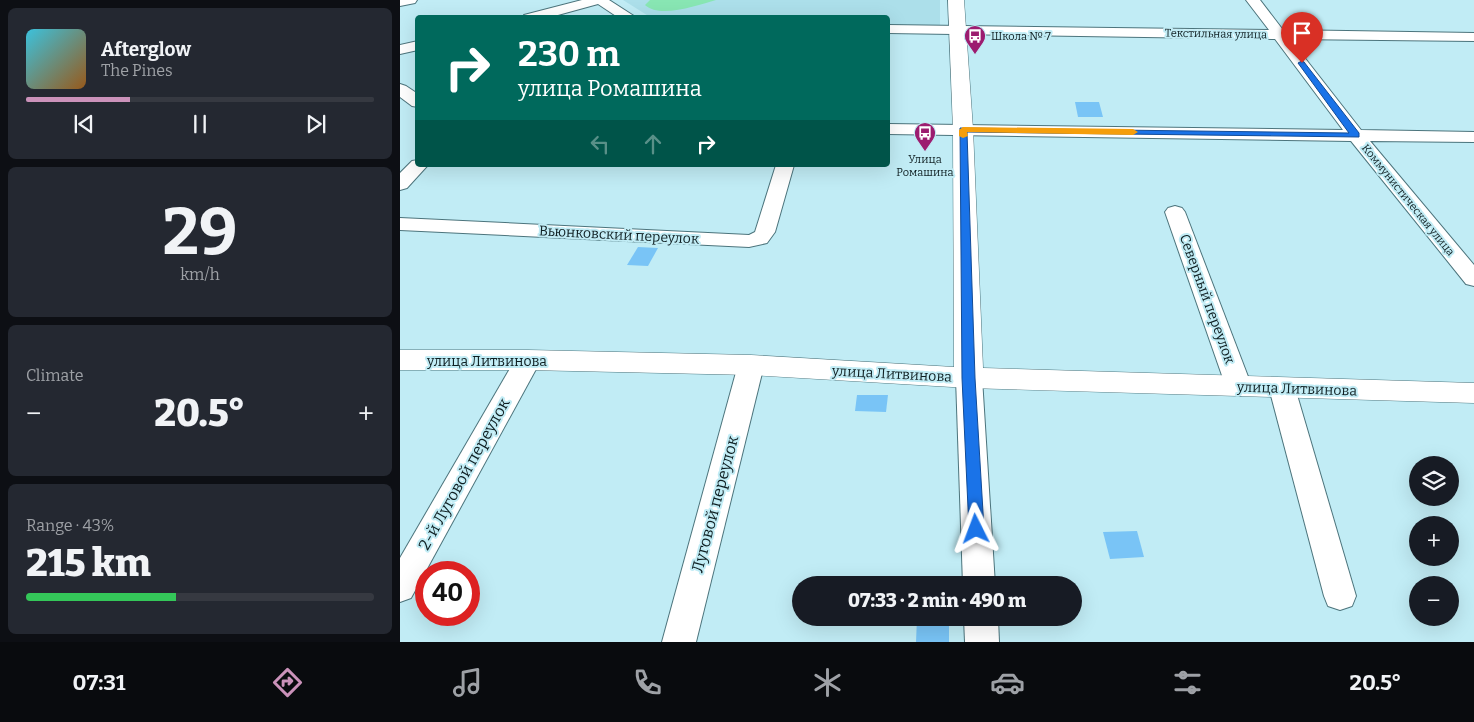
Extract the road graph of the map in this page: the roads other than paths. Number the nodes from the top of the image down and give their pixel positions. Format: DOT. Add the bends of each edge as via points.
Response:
graph roads {
  1 [pos="410,0"];
  2 [pos="599,0"];
  3 [pos="956,0"];
  4 [pos="1253,0"];
  5 [pos="400,2"];
  6 [pos="541,15"];
  7 [pos="625,15"];
  8 [pos="890,29"];
  9 [pos="957,31"];
  10 [pos="1280,34"];
  11 [pos="1474,37"];
  12 [pos="415,47"];
  13 [pos="400,50"];
  14 [pos="400,89"];
  15 [pos="415,100"];
  16 [pos="415,107"];
  17 [pos="400,111"];
  18 [pos="890,129"];
  19 [pos="963,130"];
  20 [pos="1356,135"];
  21 [pos="1474,137"];
  22 [pos="417,167"];
  23 [pos="784,167"];
  24 [pos="400,184"];
  25 [pos="1175,212"];
  26 [pos="400,224"];
  27 [pos="1474,279"];
  28 [pos="400,360"];
  29 [pos="528,360"];
  30 [pos="751,365"];
  31 [pos="968,378"];
  32 [pos="1239,387"];
  33 [pos="1282,388"];
  34 [pos="1474,393"];
  35 [pos="979,576"];
  36 [pos="400,588"];
  37 [pos="1340,596"];
  38 [pos="981,626"];
  39 [pos="678,642"];
  40 [pos="982,642"];
  1 -- 5 [label="street"];
  2 -- 6 [label="street"];
  2 -- 7 [label="street"];
  3 -- 9 [label="main road"];
  4 -- 10 [label="street, Коммунистическая улица"];
  8 -- 9 [label="street, Текстильная улица"];
  9 -- 10 [label="street, Текстильная улица"];
  9 -- 19 [label="main road"];
  10 -- 11 [label="street, Текстильная улица"];
  10 -- 20 [label="street, Коммунистическая улица"];
  12 -- 13 [label="street"];
  14 -- 15 [label="street"];
  16 -- 17 [label="street"];
  18 -- 19 [label="street"];
  19 -- 20 [label="street"];
  19 -- 31 [label="main road"];
  20 -- 21 [label="street"];
  20 -- 27 [label="street, Коммунистическая улица"];
  22 -- 24 [label="street"];
  23 -- 26 [label="street, Вьюнковский переулок" via="765,232 760,238 749,241"];
  25 -- 32 [label="street, Северный переулок"];
  28 -- 29 [label="main road, улица Литвинова"];
  29 -- 30 [label="main road, улица Литвинова"];
  29 -- 36 [label="street, 2-й Луговой переулок"];
  30 -- 31 [label="main road, улица Литвинова"];
  30 -- 39 [label="street, Луговой переулок"];
  31 -- 32 [label="main road, улица Литвинова"];
  31 -- 35 [label="street"];
  32 -- 33 [label="main road, улица Литвинова"];
  33 -- 34 [label="main road, улица Литвинова"];
  33 -- 37 [label="street"];
  38 -- 40 [label="street"];
}
